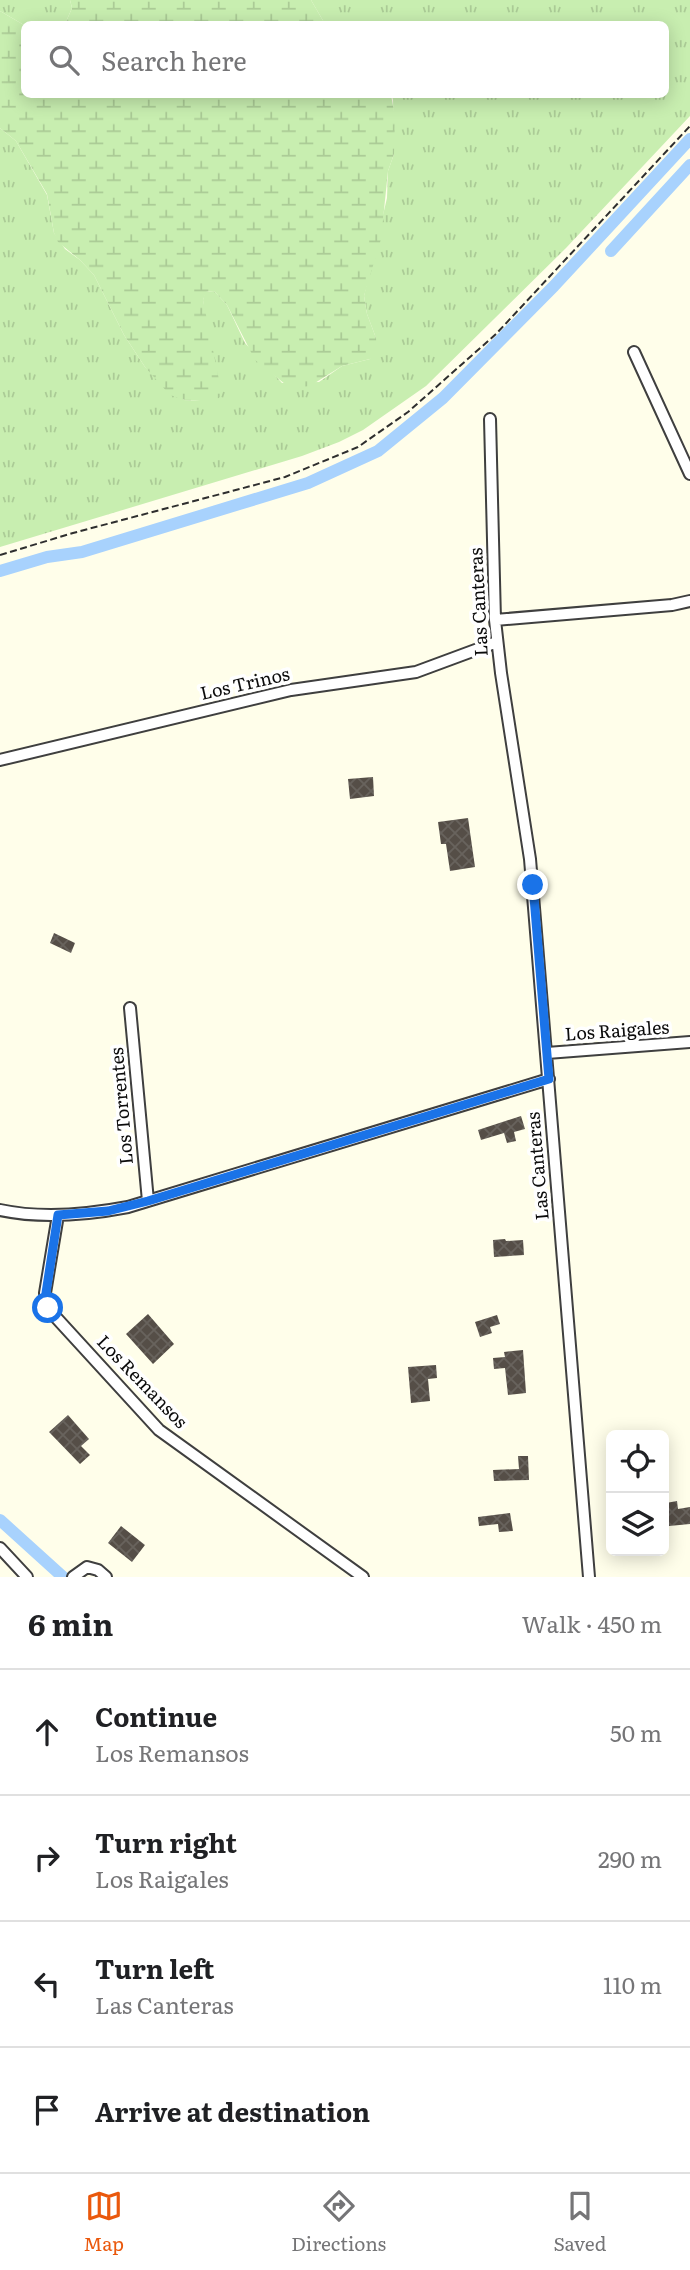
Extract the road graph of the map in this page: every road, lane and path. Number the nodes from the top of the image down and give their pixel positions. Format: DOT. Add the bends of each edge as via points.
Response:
graph roads {
  1 [pos="690,126"];
  2 [pos="634,352"];
  3 [pos="490,419"];
  4 [pos="690,474"];
  5 [pos="0,555"];
  6 [pos="690,601"];
  7 [pos="495,620"];
  8 [pos="497,642"];
  9 [pos="0,760"];
  10 [pos="130,1008"];
  11 [pos="690,1042"];
  12 [pos="547,1053"];
  13 [pos="549,1079"];
  14 [pos="148,1201"];
  15 [pos="0,1210"];
  16 [pos="58,1215"];
  17 [pos="0,1548"];
  18 [pos="74,1576"];
  19 [pos="27,1577"];
  20 [pos="106,1577"];
  21 [pos="363,1577"];
  22 [pos="589,1577"];
  1 -- 5 [label="path" via="496,334 408,412 358,447 285,477"];
  2 -- 4 [label="street"];
  3 -- 7 [label="street, Las Canteras"];
  6 -- 7 [label="street"];
  7 -- 8 [label="street, Las Canteras"];
  8 -- 9 [label="street, Los Trinos" via="416,672 291,690"];
  8 -- 12 [label="street, Las Canteras" via="527,834"];
  10 -- 14 [label="street, Los Torrentes"];
  11 -- 12 [label="street, Los Raigales"];
  12 -- 13 [label="street, Las Canteras"];
  13 -- 14 [label="street"];
  13 -- 22 [label="street, Las Canteras"];
  14 -- 16 [label="street" via="108,1211"];
  15 -- 16 [label="street"];
  16 -- 21 [label="street, Los Remansos" via="46,1293 51,1312 159,1430"];
  17 -- 19 [label="street"];
  18 -- 20 [label="street" via="87,1567"];
}
